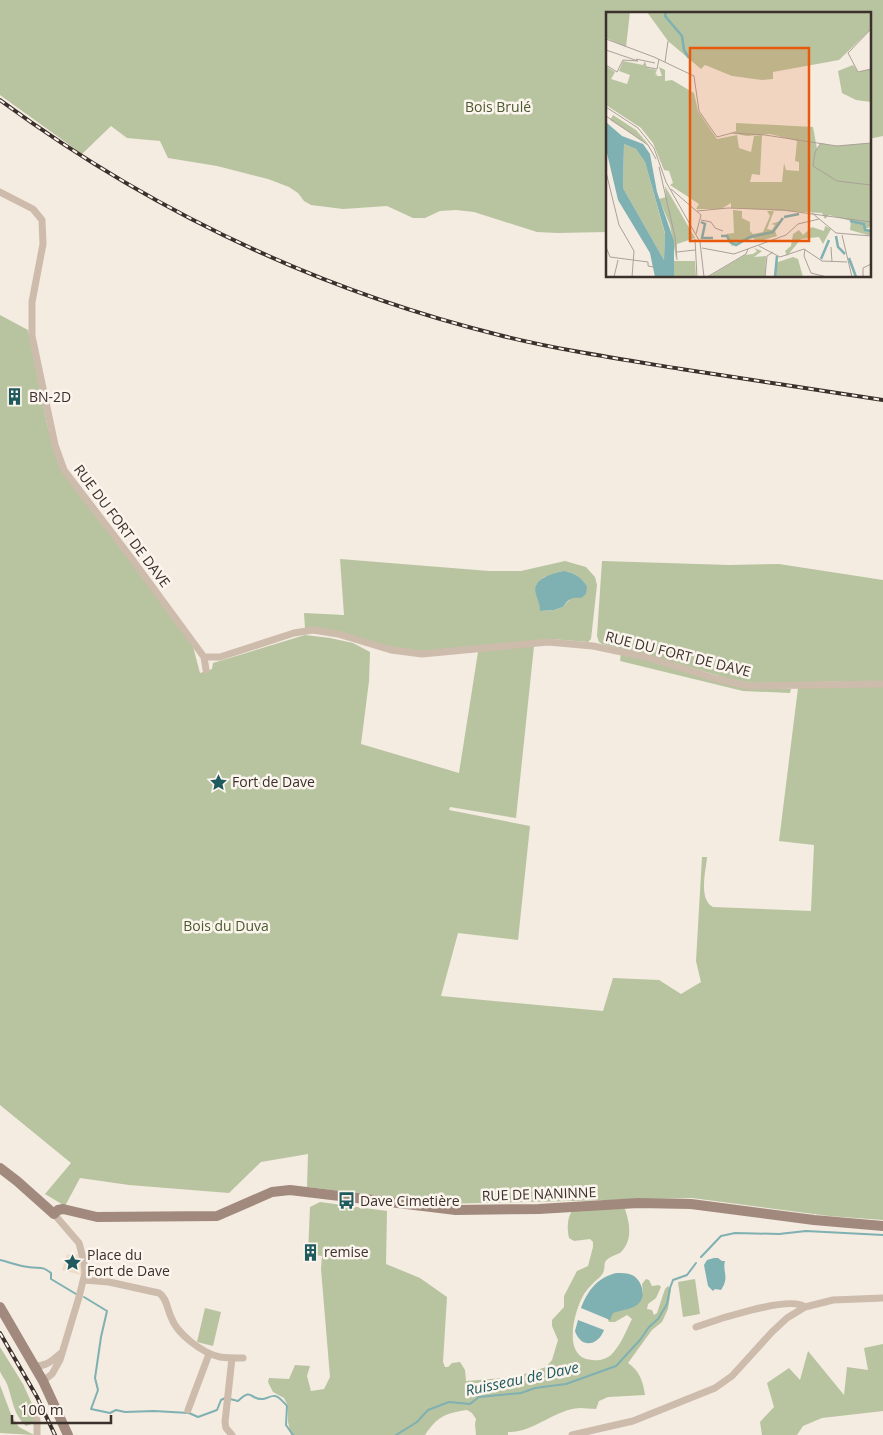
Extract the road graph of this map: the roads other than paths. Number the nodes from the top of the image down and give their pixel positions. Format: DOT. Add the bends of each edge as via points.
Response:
graph roads {
  1 [pos="0,192"];
  2 [pos="204,657"];
  3 [pos="206,670"];
  4 [pos="883,684"];
  5 [pos="0,1168"];
  6 [pos="54,1214"];
  7 [pos="883,1226"];
  8 [pos="84,1280"];
  9 [pos="883,1298"];
  10 [pos="805,1306"];
  11 [pos="0,1307"];
  12 [pos="696,1327"];
  13 [pos="61,1353"];
  14 [pos="209,1354"];
  15 [pos="232,1358"];
  16 [pos="244,1358"];
  17 [pos="33,1366"];
  18 [pos="42,1381"];
  19 [pos="188,1410"];
  20 [pos="37,1420"];
  21 [pos="37,1435"];
  22 [pos="68,1435"];
  23 [pos="232,1435"];
  24 [pos="572,1435"];
  1 -- 2 [label="street, RUE DU FORT DE DAVE" via="33,209 42,220 43,244 32,302 32,336 55,445 64,470"];
  2 -- 3 [label="street, RUE DU FORT DE DAVE"];
  2 -- 4 [label="street, RUE DU FORT DE DAVE" via="220,656 313,630 391,650 422,654 548,642 585,645 646,657 748,686"];
  5 -- 6 [label="street"];
  6 -- 7 [label="street, RUE DE NANINNE" via="63,1210 97,1217 217,1216 266,1194 290,1190 456,1210 691,1204"];
  6 -- 8 [label="street" via="79,1243"];
  8 -- 13 [label="street"];
  8 -- 14 [label="street" via="159,1293 180,1332"];
  9 -- 10 [label="street" via="833,1300"];
  10 -- 12 [label="street" via="783,1303"];
  10 -- 24 [label="street" via="787,1318 732,1376 715,1388 633,1421"];
  11 -- 17 [label="street"];
  13 -- 17 [label="street" via="49,1364"];
  13 -- 18 [label="street" via="56,1367"];
  14 -- 15 [label="street"];
  14 -- 19 [label="street"];
  15 -- 16 [label="street"];
  15 -- 23 [label="street" via="225,1425"];
  17 -- 18 [label="street"];
  18 -- 22 [label="street"];
  20 -- 21 [label="street"];
}
